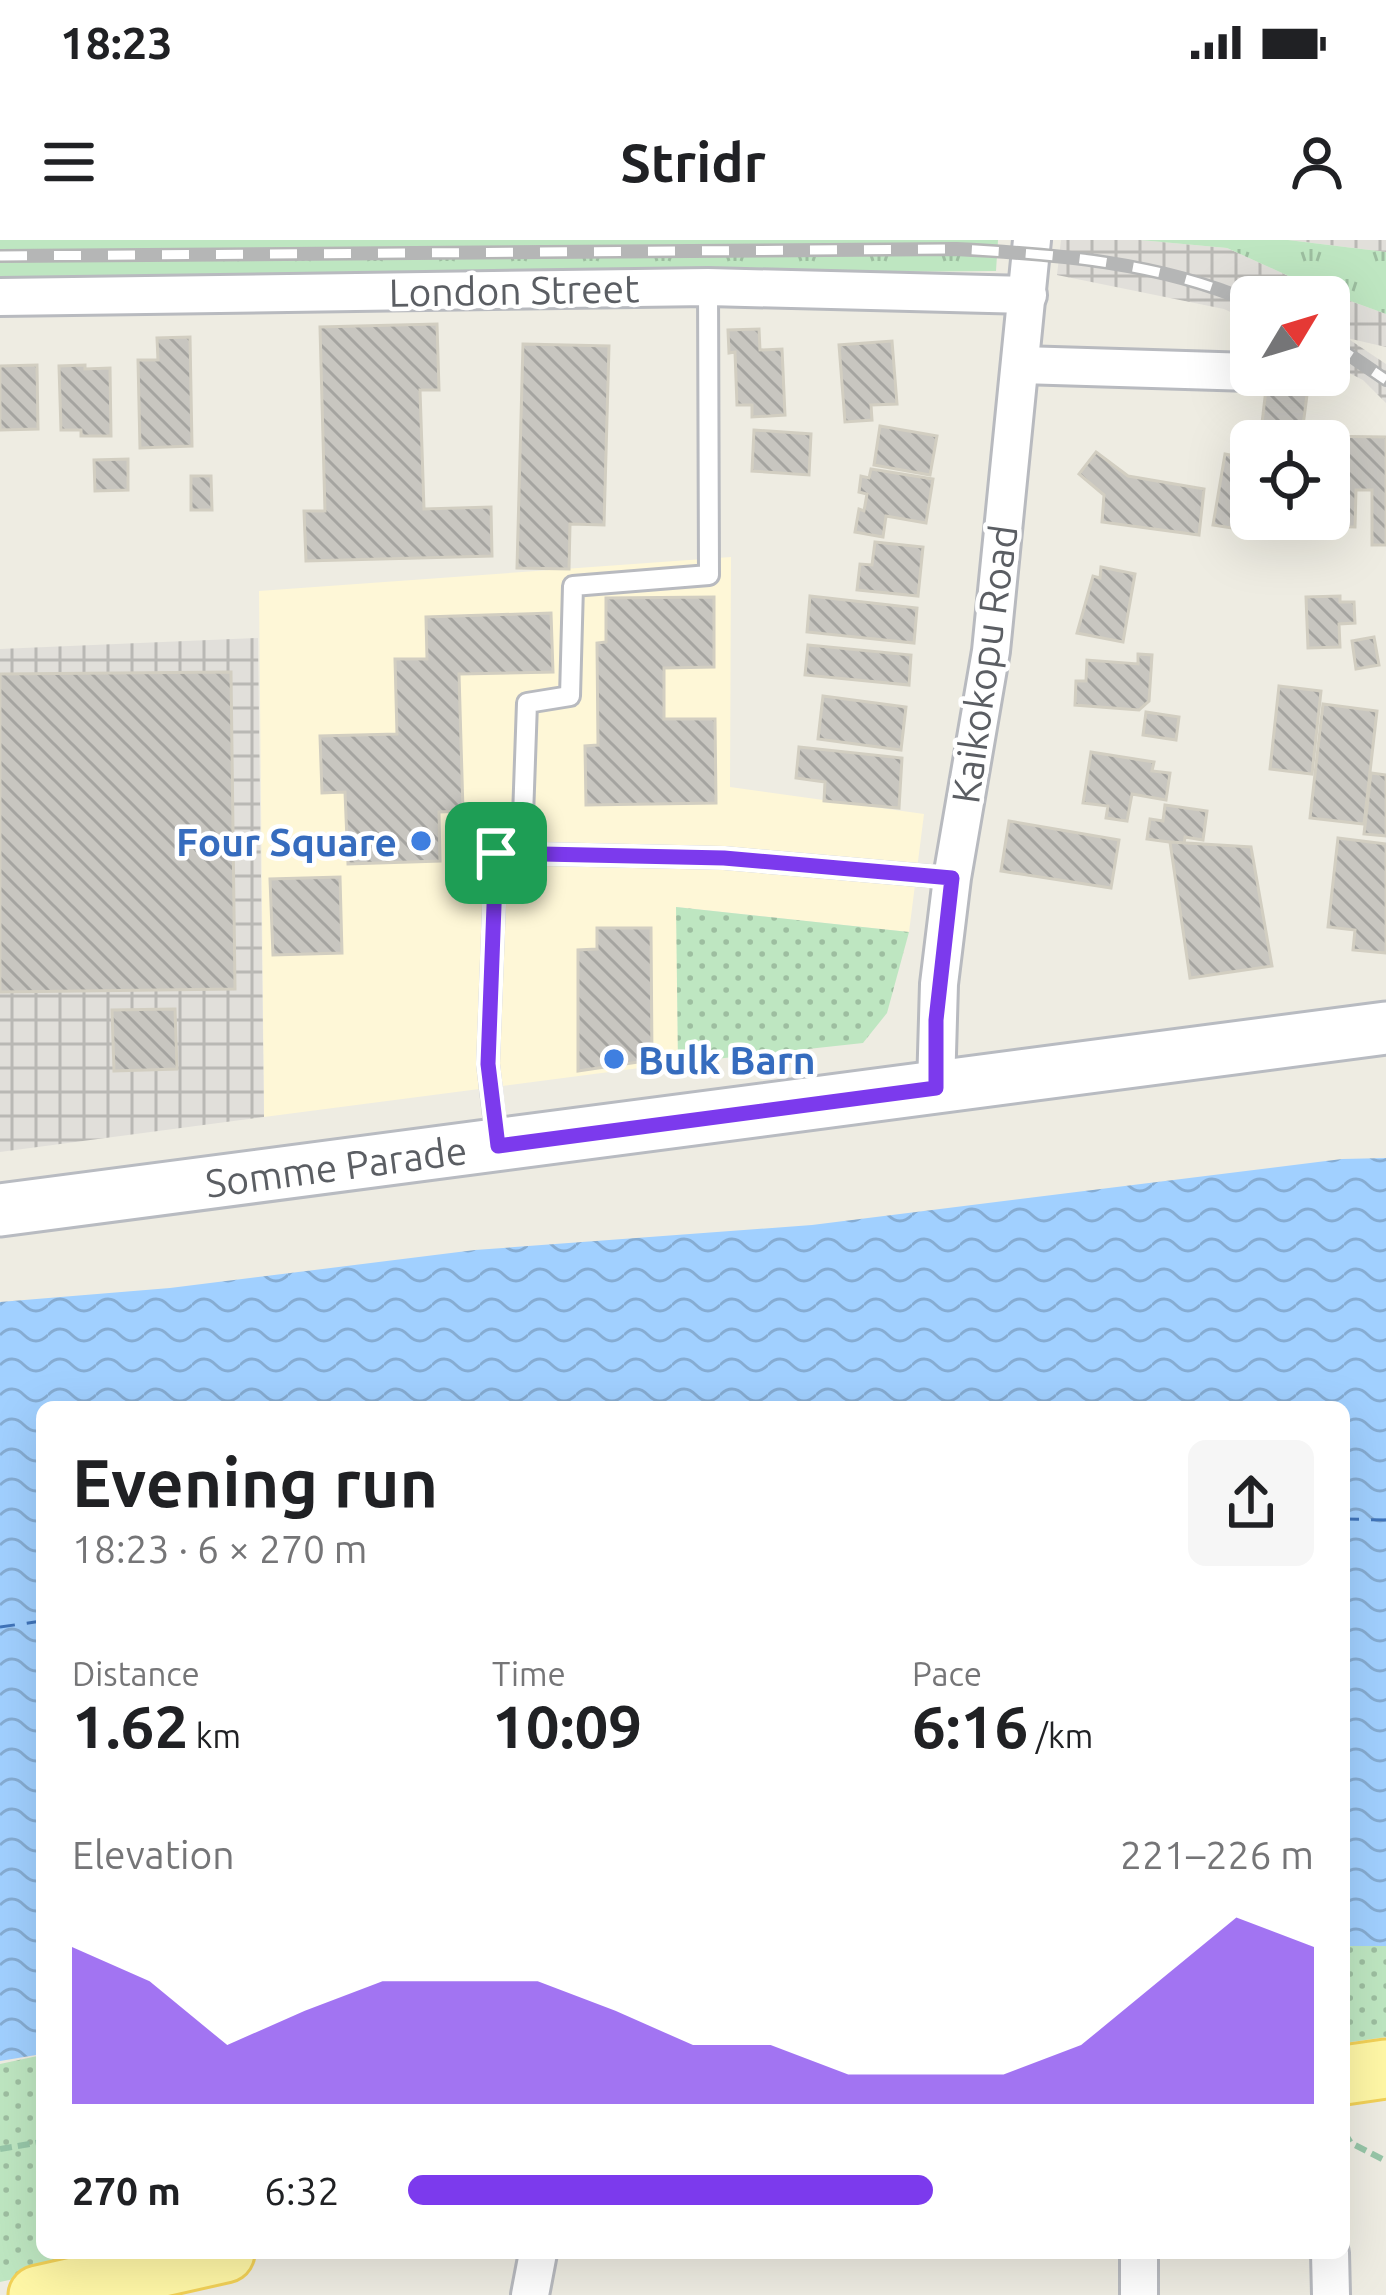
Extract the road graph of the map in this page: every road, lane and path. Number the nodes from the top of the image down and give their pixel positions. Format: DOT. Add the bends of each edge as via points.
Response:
graph roads {
  1 [pos="1032,240"];
  2 [pos="708,287"];
  3 [pos="1028,295"];
  4 [pos="0,296"];
  5 [pos="1021,365"];
  6 [pos="1230,371"];
  7 [pos="496,853"];
  8 [pos="952,878"];
  9 [pos="1386,1028"];
  10 [pos="936,1088"];
  11 [pos="498,1146"];
  12 [pos="0,1210"];
  13 [pos="1386,2069"];
  14 [pos="1350,2074"];
  15 [pos="1386,2105"];
  16 [pos="1350,2108"];
  17 [pos="1350,2140"];
  18 [pos="36,2143"];
  19 [pos="0,2149"];
  20 [pos="1386,2161"];
  21 [pos="198,2259"];
  22 [pos="537,2259"];
  23 [pos="1139,2259"];
  24 [pos="1330,2259"];
  25 [pos="38,2295"];
  26 [pos="530,2295"];
  27 [pos="1139,2295"];
  28 [pos="1330,2295"];
  1 -- 3 [label="street, Kaikokopu Road"];
  2 -- 3 [label="street, London Street"];
  2 -- 4 [label="street, London Street"];
  2 -- 7 [label="lane" via="710,575 573,586 570,696 527,704 523,817"];
  3 -- 5 [label="street, Kaikokopu Road"];
  5 -- 6 [label="street"];
  5 -- 8 [label="street, Kaikokopu Road" via="991,651"];
  7 -- 8 [label="lane" via="724,858"];
  7 -- 11 [label="lane" via="488,1064"];
  8 -- 10 [label="street, Kaikokopu Road"];
  9 -- 10 [label="main road, Somme Parade"];
  10 -- 11 [label="main road, Somme Parade"];
  11 -- 12 [label="main road, Somme Parade"];
  13 -- 14 [label="main road"];
  15 -- 16 [label="main road"];
  17 -- 20 [label="path"];
  18 -- 19 [label="path"];
  21 -- 25 [label="main road"];
  22 -- 26 [label="street"];
  23 -- 27 [label="street"];
  24 -- 28 [label="street"];
}
